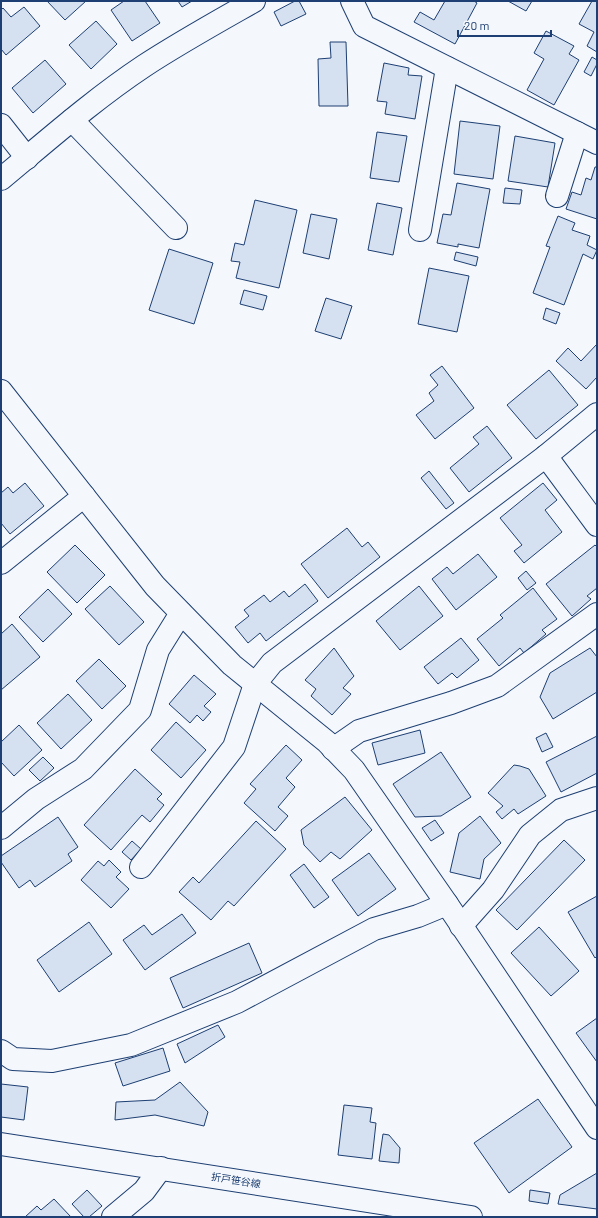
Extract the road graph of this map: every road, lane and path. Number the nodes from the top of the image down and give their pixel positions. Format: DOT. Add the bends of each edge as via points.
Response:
graph roads {
  1 [pos="254,1"];
  2 [pos="352,1"];
  3 [pos="447,68"];
  4 [pos="72,120"];
  5 [pos="1,125"];
  6 [pos="577,133"];
  7 [pos="597,143"];
  8 [pos="27,158"];
  9 [pos="1,179"];
  10 [pos="557,196"];
  11 [pos="176,228"];
  12 [pos="420,230"];
  13 [pos="1,391"];
  14 [pos="597,414"];
  15 [pos="546,456"];
  16 [pos="84,496"];
  17 [pos="597,525"];
  18 [pos="1,563"];
  19 [pos="181,613"];
  20 [pos="597,614"];
  21 [pos="255,684"];
  22 [pos="333,749"];
  23 [pos="597,798"];
  24 [pos="1,828"];
  25 [pos="141,867"];
  26 [pos="447,904"];
  27 [pos="461,926"];
  28 [pos="1,1051"];
  29 [pos="597,1128"];
  30 [pos="1,1144"];
  31 [pos="161,1168"];
  32 [pos="112,1217"];
  33 [pos="471,1217"];
  1 -- 4 [label="street" via="144,66"];
  2 -- 3 [label="street" via="364,26"];
  3 -- 6 [label="street"];
  3 -- 12 [label="street"];
  4 -- 8 [label="street"];
  4 -- 11 [label="street"];
  5 -- 8 [label="street"];
  6 -- 7 [label="street"];
  6 -- 10 [label="street"];
  8 -- 9 [label="street"];
  13 -- 16 [label="street"];
  14 -- 15 [label="street"];
  15 -- 17 [label="street"];
  15 -- 21 [label="street" via="272,663"];
  16 -- 18 [label="street"];
  16 -- 19 [label="street" via="155,586"];
  19 -- 21 [label="street" via="232,665"];
  19 -- 24 [label="street" via="158,650 140,710 83,770 36,799"];
  20 -- 22 [label="street" via="498,686 359,731"];
  21 -- 22 [label="street"];
  21 -- 25 [label="street" via="234,747"];
  22 -- 26 [label="street" via="354,770"];
  23 -- 27 [label="street" via="561,810 530,835 493,890"];
  26 -- 27 [label="street"];
  26 -- 28 [label="street" via="374,929 237,1002 131,1045 52,1061 13,1059"];
  27 -- 29 [label="street"];
  30 -- 31 [label="street, 折戸笹谷線"];
  31 -- 32 [label="street" via="144,1191"];
  31 -- 33 [label="street, 折戸笹谷線"];
}
